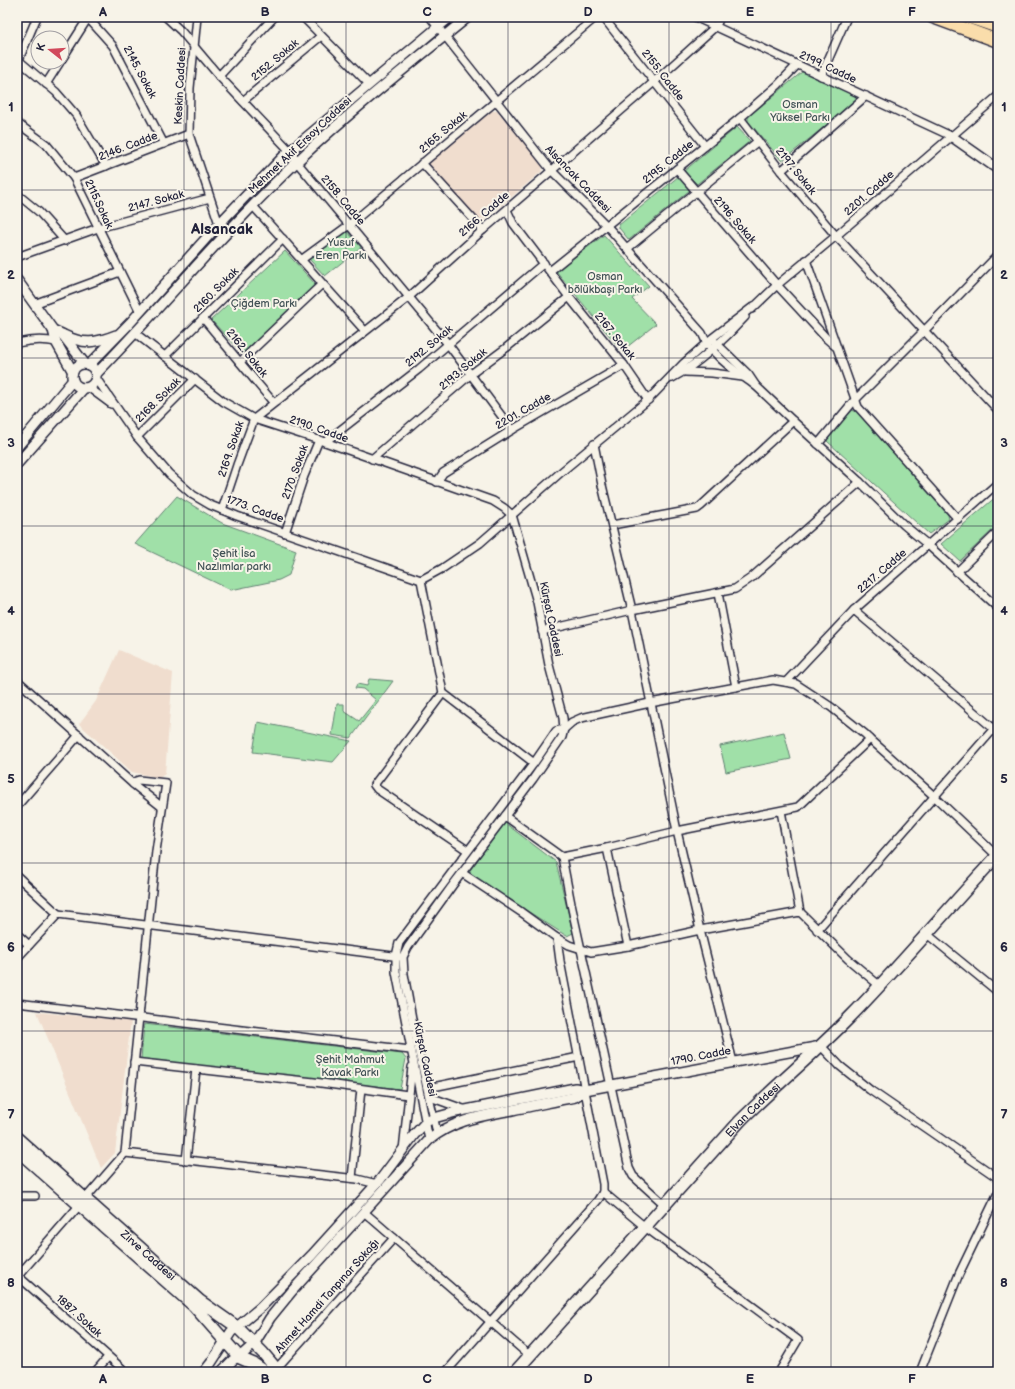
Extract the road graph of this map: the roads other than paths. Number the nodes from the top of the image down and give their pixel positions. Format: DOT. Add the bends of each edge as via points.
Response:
graph roads {
  1 [pos="37,17"];
  2 [pos="88,17"];
  3 [pos="166,17"];
  4 [pos="197,17"];
  5 [pos="274,17"];
  6 [pos="303,17"];
  7 [pos="430,17"];
  8 [pos="450,17"];
  9 [pos="468,17"];
  10 [pos="596,17"];
  11 [pos="603,17"];
  12 [pos="695,17"];
  13 [pos="720,17"];
  14 [pos="848,17"];
  15 [pos="932,17"];
  16 [pos="969,17"];
  17 [pos="716,26"];
  18 [pos="438,27"];
  19 [pos="998,28"];
  20 [pos="321,36"];
  21 [pos="444,37"];
  22 [pos="998,41"];
  23 [pos="70,46"];
  24 [pos="193,47"];
  25 [pos="18,61"];
  26 [pos="797,65"];
  27 [pos="55,70"];
  28 [pos="219,76"];
  29 [pos="821,76"];
  30 [pos="654,82"];
  31 [pos="46,84"];
  32 [pos="369,84"];
  33 [pos="866,96"];
  34 [pos="998,96"];
  35 [pos="243,101"];
  36 [pos="496,101"];
  37 [pos="740,118"];
  38 [pos="17,123"];
  39 [pos="189,134"];
  40 [pos="951,136"];
  41 [pos="758,141"];
  42 [pos="164,144"];
  43 [pos="705,146"];
  44 [pos="290,151"];
  45 [pos="297,162"];
  46 [pos="422,163"];
  47 [pos="106,166"];
  48 [pos="677,169"];
  49 [pos="998,169"];
  50 [pos="551,170"];
  51 [pos="781,171"];
  52 [pos="74,178"];
  53 [pos="696,192"];
  54 [pos="17,194"];
  55 [pos="210,198"];
  56 [pos="253,206"];
  57 [pos="507,210"];
  58 [pos="219,224"];
  59 [pos="349,224"];
  60 [pos="607,226"];
  61 [pos="98,228"];
  62 [pos="483,230"];
  63 [pos="836,236"];
  64 [pos="282,239"];
  65 [pos="65,241"];
  66 [pos="628,248"];
  67 [pos="998,255"];
  68 [pos="17,257"];
  69 [pos="301,260"];
  70 [pos="806,260"];
  71 [pos="544,263"];
  72 [pos="550,271"];
  73 [pos="120,272"];
  74 [pos="17,280"];
  75 [pos="322,284"];
  76 [pos="777,285"];
  77 [pos="409,296"];
  78 [pos="568,297"];
  79 [pos="34,304"];
  80 [pos="140,312"];
  81 [pos="203,318"];
  82 [pos="365,331"];
  83 [pos="924,331"];
  84 [pos="58,332"];
  85 [pos="135,333"];
  86 [pos="120,334"];
  87 [pos="56,342"];
  88 [pos="17,343"];
  89 [pos="448,344"];
  90 [pos="711,344"];
  91 [pos="835,346"];
  92 [pos="165,356"];
  93 [pos="240,362"];
  94 [pos="87,364"];
  95 [pos="624,365"];
  96 [pos="685,372"];
  97 [pos="471,374"];
  98 [pos="73,376"];
  99 [pos="96,376"];
  100 [pos="745,377"];
  101 [pos="195,379"];
  102 [pos="667,381"];
  103 [pos="756,386"];
  104 [pos="86,388"];
  105 [pos="648,400"];
  106 [pos="855,400"];
  107 [pos="273,402"];
  108 [pos="115,408"];
  109 [pos="998,410"];
  110 [pos="254,419"];
  111 [pos="793,421"];
  112 [pos="512,430"];
  113 [pos="137,437"];
  114 [pos="322,441"];
  115 [pos="594,444"];
  116 [pos="818,444"];
  117 [pos="17,447"];
  118 [pos="372,459"];
  119 [pos="17,464"];
  120 [pos="437,482"];
  121 [pos="860,482"];
  122 [pos="998,483"];
  123 [pos="222,510"];
  124 [pos="512,515"];
  125 [pos="958,519"];
  126 [pos="612,524"];
  127 [pos="998,532"];
  128 [pos="285,534"];
  129 [pos="928,545"];
  130 [pos="957,572"];
  131 [pos="421,580"];
  132 [pos="718,593"];
  133 [pos="998,608"];
  134 [pos="632,610"];
  135 [pos="854,610"];
  136 [pos="542,631"];
  137 [pos="17,680"];
  138 [pos="786,682"];
  139 [pos="736,687"];
  140 [pos="443,693"];
  141 [pos="650,703"];
  142 [pos="996,726"];
  143 [pos="564,729"];
  144 [pos="79,735"];
  145 [pos="870,739"];
  146 [pos="534,763"];
  147 [pos="133,784"];
  148 [pos="934,796"];
  149 [pos="17,806"];
  150 [pos="162,807"];
  151 [pos="781,811"];
  152 [pos="505,816"];
  153 [pos="677,831"];
  154 [pos="607,848"];
  155 [pos="467,850"];
  156 [pos="997,855"];
  157 [pos="562,857"];
  158 [pos="462,873"];
  159 [pos="17,876"];
  160 [pos="800,912"];
  161 [pos="58,914"];
  162 [pos="148,926"];
  163 [pos="700,930"];
  164 [pos="818,930"];
  165 [pos="17,934"];
  166 [pos="927,934"];
  167 [pos="557,938"];
  168 [pos="29,945"];
  169 [pos="628,946"];
  170 [pos="581,949"];
  171 [pos="399,957"];
  172 [pos="17,958"];
  173 [pos="880,986"];
  174 [pos="998,992"];
  175 [pos="17,1003"];
  176 [pos="138,1018"];
  177 [pos="821,1046"];
  178 [pos="410,1050"];
  179 [pos="578,1057"];
  180 [pos="134,1062"];
  181 [pos="733,1062"];
  182 [pos="413,1063"];
  183 [pos="196,1069"];
  184 [pos="611,1085"];
  185 [pos="428,1088"];
  186 [pos="361,1089"];
  187 [pos="585,1090"];
  188 [pos="408,1095"];
  189 [pos="430,1097"];
  190 [pos="466,1110"];
  191 [pos="430,1120"];
  192 [pos="438,1132"];
  193 [pos="17,1138"];
  194 [pos="429,1140"];
  195 [pos="17,1150"];
  196 [pos="403,1150"];
  197 [pos="125,1153"];
  198 [pos="186,1161"];
  199 [pos="352,1178"];
  200 [pos="998,1178"];
  201 [pos="377,1184"];
  202 [pos="603,1192"];
  203 [pos="998,1193"];
  204 [pos="35,1196"];
  205 [pos="17,1198"];
  206 [pos="82,1202"];
  207 [pos="665,1205"];
  208 [pos="364,1212"];
  209 [pos="645,1227"];
  210 [pos="394,1238"];
  211 [pos="18,1277"];
  212 [pos="490,1322"];
  213 [pos="237,1327"];
  214 [pos="224,1341"];
  215 [pos="254,1344"];
  216 [pos="530,1356"];
  217 [pos="108,1357"];
  218 [pos="239,1357"];
  219 [pos="274,1371"];
  220 [pos="95,1372"];
  221 [pos="126,1372"];
  222 [pos="204,1372"];
  223 [pos="221,1372"];
  224 [pos="446,1372"];
  225 [pos="515,1372"];
  226 [pos="779,1372"];
  227 [pos="920,1372"];
  1 -- 25 [label="street"];
  2 -- 23 [label="street"];
  2 -- 42 [label="street, 2145. Sokak" via="113,46"];
  3 -- 24 [label="street, 2158. Cadde"];
  4 -- 24 [label="street, Keskin Caddesi"];
  5 -- 28 [label="street"];
  6 -- 20 [label="street"];
  7 -- 18 [label="street, Alsancak Caddesi"];
  8 -- 18 [label="street, Mehmet Akif Ersoy Caddesi"];
  9 -- 21 [label="street, Mehmet Akif Ersoy Caddesi"];
  10 -- 36 [label="street, 2165. Sokak"];
  11 -- 30 [label="street, 2155. Cadde"];
  12 -- 17 [label="street, 2199. Cadde"];
  13 -- 17 [label="street, 2166. Cadde"];
  14 -- 29 [label="street"];
  15 -- 22 [label="main road"];
  16 -- 19 [label="main road"];
  17 -- 26 [label="street, 2199. Cadde"];
  17 -- 30 [label="street, 2166. Cadde"];
  18 -- 21 [label="street, Alsancak Caddesi"];
  18 -- 32 [label="street, Mehmet Akif Ersoy Caddesi"];
  20 -- 32 [label="street"];
  20 -- 35 [label="street, 2152. Sokak"];
  21 -- 36 [label="street, Alsancak Caddesi"];
  21 -- 45 [label="street, Mehmet Akif Ersoy Caddesi"];
  24 -- 28 [label="street, 2158. Cadde"];
  24 -- 39 [label="street, Keskin Caddesi"];
  25 -- 31 [label="street"];
  26 -- 29 [label="street, 2199. Cadde"];
  26 -- 37 [label="street, 2195. Cadde"];
  27 -- 31 [label="street"];
  28 -- 35 [label="street, 2158. Cadde"];
  29 -- 33 [label="street, 2199. Cadde"];
  30 -- 43 [label="street, 2155. Cadde"];
  30 -- 50 [label="street, 2166. Cadde"];
  31 -- 47 [label="street" via="76,115"];
  32 -- 44 [label="street, Mehmet Akif Ersoy Caddesi"];
  33 -- 40 [label="street, 2199. Cadde"];
  33 -- 51 [label="street"];
  34 -- 40 [label="street, 2201. Cadde"];
  35 -- 44 [label="street, 2158. Cadde"];
  36 -- 46 [label="street, 2165. Sokak"];
  36 -- 50 [label="street, Alsancak Caddesi"];
  37 -- 41 [label="street, 2197. Sokak"];
  37 -- 43 [label="street, 2195. Cadde"];
  38 -- 52 [label="street, 2115.Sokak" via="46,144"];
  39 -- 42 [label="street, 2146. Cadde"];
  39 -- 55 [label="street, Keskin Caddesi"];
  40 -- 49 [label="street"];
  40 -- 63 [label="street, 2201. Cadde"];
  41 -- 51 [label="street, 2197. Sokak"];
  41 -- 53 [label="street"];
  42 -- 47 [label="street, 2146. Cadde"];
  43 -- 48 [label="street, 2195. Cadde"];
  44 -- 45 [label="street, 2158. Cadde"];
  44 -- 58 [label="street, Mehmet Akif Ersoy Caddesi"];
  45 -- 56 [label="street, Mehmet Akif Ersoy Caddesi"];
  45 -- 59 [label="street, 2158. Cadde"];
  46 -- 59 [label="street, 2165. Sokak"];
  46 -- 62 [label="street"];
  47 -- 52 [label="street, 2146. Cadde"];
  48 -- 53 [label="street, 2196. Sokak"];
  48 -- 60 [label="street, 2195. Cadde"];
  50 -- 57 [label="street, 2166. Cadde"];
  50 -- 60 [label="street, Alsancak Caddesi"];
  51 -- 63 [label="street, 2197. Sokak"];
  52 -- 61 [label="street, 2115.Sokak"];
  53 -- 66 [label="street"];
  53 -- 76 [label="street, 2196. Sokak"];
  54 -- 65 [label="street" via="39,212"];
  55 -- 58 [label="street, Keskin Caddesi"];
  55 -- 61 [label="street, 2147. Sokak"];
  56 -- 64 [label="street"];
  56 -- 85 [label="street, Mehmet Akif Ersoy Caddesi"];
  57 -- 62 [label="street, 2166. Cadde"];
  57 -- 71 [label="street, 2167. Sokak"];
  58 -- 80 [label="street, Mehmet Akif Ersoy Caddesi"];
  59 -- 69 [label="street, 2165. Sokak"];
  59 -- 77 [label="street, 2158. Cadde"];
  60 -- 66 [label="street, Alsancak Caddesi"];
  60 -- 72 [label="street, 2195. Cadde"];
  61 -- 65 [label="street, 2147. Sokak"];
  61 -- 73 [label="street, 2115.Sokak"];
  62 -- 77 [label="street, 2166. Cadde"];
  63 -- 70 [label="street, 2201. Cadde"];
  63 -- 83 [label="street"];
  64 -- 69 [label="street"];
  64 -- 81 [label="street, 2160. Sokak"];
  65 -- 68 [label="street, 2147. Sokak"];
  66 -- 90 [label="street, Alsancak Caddesi"];
  67 -- 83 [label="street"];
  69 -- 75 [label="street"];
  70 -- 76 [label="street, 2201. Cadde"];
  70 -- 91 [label="street"];
  71 -- 72 [label="street, 2167. Sokak"];
  71 -- 89 [label="street, 2192. Sokak"];
  72 -- 78 [label="street, 2167. Sokak"];
  73 -- 79 [label="street"];
  73 -- 80 [label="street, 2115.Sokak"];
  74 -- 79 [label="street"];
  75 -- 82 [label="street"];
  75 -- 93 [label="street"];
  76 -- 90 [label="street, 2201. Cadde" via="735,328"];
  76 -- 91 [label="street, 2196. Sokak"];
  77 -- 82 [label="street, 2166. Cadde"];
  77 -- 89 [label="street, 2158. Cadde"];
  78 -- 95 [label="street, 2167. Sokak"];
  78 -- 97 [label="street, 2193. Sokak"];
  79 -- 84 [label="street"];
  80 -- 86 [label="street, Mehmet Akif Ersoy Caddesi"];
  81 -- 92 [label="street, 2160. Sokak"];
  81 -- 93 [label="street, 2162. Sokak"];
  82 -- 107 [label="street, 2166. Cadde"];
  83 -- 106 [label="street"];
  83 -- 109 [label="street"];
  84 -- 86 [label="street" via="82,342 95,342"];
  84 -- 87 [label="street"];
  84 -- 94 [label="street"];
  85 -- 92 [label="street, 2190. Cadde"];
  85 -- 99 [label="street, Mehmet Akif Ersoy Caddesi"];
  86 -- 94 [label="street, Mehmet Akif Ersoy Caddesi"];
  87 -- 88 [label="street" via="45,340"];
  87 -- 98 [label="street"];
  89 -- 97 [label="street, 2158. Cadde"];
  89 -- 114 [label="street, 2192. Sokak"];
  90 -- 96 [label="street, 2201. Cadde"];
  90 -- 100 [label="street"];
  90 -- 102 [label="street, 2201. Cadde" via="684,364"];
  90 -- 103 [label="street" via="748,374"];
  91 -- 106 [label="street"];
  92 -- 101 [label="street, 2190. Cadde"];
  93 -- 107 [label="street, 2162. Sokak"];
  94 -- 98 [label="street" via="77,366"];
  94 -- 99 [label="street" via="92,367"];
  95 -- 105 [label="street, 2167. Sokak"];
  95 -- 112 [label="street, 2201. Cadde"];
  96 -- 100 [label="street"];
  96 -- 102 [label="street, 2201. Cadde"];
  97 -- 112 [label="street, 2158. Cadde"];
  97 -- 118 [label="street, 2193. Sokak"];
  98 -- 104 [label="street" via="77,386"];
  98 -- 117 [label="street"];
  99 -- 104 [label="street" via="94,382"];
  99 -- 108 [label="street"];
  100 -- 103 [label="street"];
  101 -- 110 [label="street, 2190. Cadde" via="224,402"];
  101 -- 113 [label="street, 2168. Sokak"];
  102 -- 105 [label="street, 2201. Cadde"];
  103 -- 111 [label="street"];
  104 -- 108 [label="street"];
  104 -- 119 [label="street"];
  105 -- 115 [label="street, 2201. Cadde"];
  106 -- 116 [label="street"];
  106 -- 125 [label="street" via="863,414"];
  107 -- 110 [label="street, 2166. Cadde"];
  108 -- 113 [label="street, 1773. Cadde"];
  110 -- 114 [label="street, 2190. Cadde"];
  110 -- 123 [label="street, 2169. Sokak"];
  111 -- 116 [label="street"];
  111 -- 126 [label="street" via="697,509"];
  112 -- 120 [label="street, 2201. Cadde" via="443,473"];
  113 -- 123 [label="street, 1773. Cadde" via="169,474 193,495"];
  114 -- 118 [label="street, 2190. Cadde"];
  114 -- 128 [label="street, 2170. Sokak" via="304,476"];
  115 -- 124 [label="street, 2201. Cadde"];
  115 -- 126 [label="street"];
  116 -- 121 [label="street"];
  118 -- 120 [label="street, 2190. Cadde"];
  120 -- 124 [label="street, 2190. Cadde" via="493,501"];
  121 -- 129 [label="street"];
  121 -- 132 [label="street" via="743,584"];
  122 -- 125 [label="street, 2217. Cadde"];
  123 -- 128 [label="street, 1773. Cadde"];
  124 -- 131 [label="street, 2201. Cadde" via="480,543"];
  124 -- 136 [label="street, Kürşat Caddesi" via="537,602"];
  125 -- 129 [label="street, 2217. Cadde"];
  126 -- 134 [label="street"];
  127 -- 130 [label="street"];
  128 -- 131 [label="street, 1773. Cadde"];
  129 -- 130 [label="street"];
  129 -- 135 [label="street, 2217. Cadde"];
  130 -- 133 [label="street"];
  131 -- 140 [label="street"];
  132 -- 134 [label="street"];
  132 -- 139 [label="street"];
  134 -- 136 [label="street"];
  134 -- 141 [label="street"];
  135 -- 138 [label="street, 2217. Cadde"];
  135 -- 142 [label="street"];
  136 -- 143 [label="street, Kürşat Caddesi"];
  137 -- 144 [label="street"];
  138 -- 139 [label="street" via="773,680"];
  138 -- 145 [label="street" via="796,684 831,707"];
  139 -- 141 [label="street"];
  140 -- 146 [label="street"];
  140 -- 155 [label="street" via="374,785"];
  141 -- 143 [label="street" via="581,718"];
  141 -- 153 [label="street"];
  142 -- 148 [label="street"];
  143 -- 146 [label="street, Kürşat Caddesi" via="556,731"];
  143 -- 152 [label="street" via="562,737"];
  144 -- 147 [label="street"];
  144 -- 149 [label="street"];
  145 -- 148 [label="street"];
  145 -- 151 [label="street" via="798,807"];
  146 -- 155 [label="street, Kürşat Caddesi"];
  147 -- 150 [label="street"];
  147 -- 150 [label="street" via="139,780 166,783"];
  148 -- 156 [label="street"];
  148 -- 164 [label="street"];
  150 -- 162 [label="street"];
  151 -- 153 [label="street"];
  151 -- 160 [label="street"];
  152 -- 157 [label="street"];
  152 -- 158 [label="street"];
  153 -- 154 [label="street"];
  153 -- 163 [label="street"];
  154 -- 157 [label="street"];
  154 -- 169 [label="street"];
  155 -- 171 [label="street, Kürşat Caddesi" via="399,943"];
  156 -- 166 [label="main road, Elvan Caddesi"];
  157 -- 170 [label="street"];
  158 -- 167 [label="street"];
  158 -- 171 [label="street"];
  159 -- 161 [label="street"];
  160 -- 163 [label="street"];
  160 -- 164 [label="street"];
  161 -- 162 [label="street"];
  161 -- 168 [label="street"];
  162 -- 171 [label="street"];
  162 -- 176 [label="street"];
  163 -- 169 [label="street"];
  163 -- 181 [label="street"];
  164 -- 173 [label="street"];
  165 -- 168 [label="street"];
  166 -- 173 [label="main road, Elvan Caddesi"];
  166 -- 174 [label="street"];
  167 -- 170 [label="street"];
  167 -- 179 [label="street"];
  168 -- 172 [label="street"];
  169 -- 170 [label="street" via="597,952"];
  170 -- 184 [label="street"];
  171 -- 178 [label="street, Kürşat Caddesi" via="396,972"];
  171 -- 185 [label="street, Kürşat Caddesi"];
  173 -- 177 [label="main road, Elvan Caddesi"];
  175 -- 176 [label="street"];
  176 -- 178 [label="street"];
  176 -- 180 [label="street"];
  177 -- 181 [label="street, 1790. Cadde"];
  177 -- 200 [label="street" via="840,1066 870,1090"];
  177 -- 207 [label="main road, Elvan Caddesi" via="744,1117"];
  178 -- 182 [label="street, Kürşat Caddesi"];
  179 -- 185 [label="street"];
  179 -- 187 [label="street"];
  180 -- 183 [label="street"];
  180 -- 197 [label="street"];
  181 -- 184 [label="street, 1790. Cadde"];
  182 -- 188 [label="street"];
  182 -- 191 [label="street, Kürşat Caddesi"];
  183 -- 186 [label="street"];
  183 -- 198 [label="street"];
  184 -- 187 [label="street, 1790. Cadde"];
  184 -- 207 [label="street" via="631,1173"];
  185 -- 189 [label="street, Kürşat Caddesi"];
  186 -- 188 [label="street"];
  186 -- 199 [label="street"];
  187 -- 190 [label="street, 1790. Cadde" via="575,1088"];
  187 -- 192 [label="street, 1790. Cadde" via="575,1097 470,1118"];
  187 -- 202 [label="street"];
  188 -- 196 [label="street"];
  189 -- 190 [label="street"];
  189 -- 191 [label="street, Kürşat Caddesi"];
  190 -- 191 [label="street, 1790. Cadde"];
  191 -- 192 [label="street, Kürşat Caddesi"];
  191 -- 194 [label="street, Kürşat Caddesi"];
  191 -- 196 [label="street"];
  192 -- 194 [label="street, 1790. Cadde"];
  193 -- 206 [label="main road, Zirve Caddesi"];
  194 -- 208 [label="street"];
  195 -- 206 [label="main road, Zirve Caddesi"];
  196 -- 201 [label="street"];
  197 -- 198 [label="street"];
  197 -- 206 [label="street"];
  198 -- 199 [label="street"];
  199 -- 201 [label="street"];
  201 -- 213 [label="street" via="266,1302"];
  202 -- 209 [label="street"];
  202 -- 212 [label="street"];
  203 -- 227 [label="street" via="959,1274"];
  204 -- 205 [label="street"];
  206 -- 211 [label="street"];
  206 -- 213 [label="main road, Zirve Caddesi" via="200,1301"];
  206 -- 214 [label="main road, Zirve Caddesi" via="194,1306"];
  207 -- 209 [label="main road, Elvan Caddesi"];
  208 -- 210 [label="street"];
  208 -- 215 [label="street" via="292,1291 270,1318"];
  209 -- 216 [label="main road, Elvan Caddesi"];
  209 -- 226 [label="street" via="798,1340"];
  210 -- 212 [label="street"];
  210 -- 219 [label="street, Ahmet Hamdi Tanpınar Sokağı"];
  211 -- 217 [label="street, 1887. Sokak"];
  212 -- 216 [label="street"];
  212 -- 224 [label="street"];
  213 -- 214 [label="street"];
  213 -- 215 [label="main road, Zirve Caddesi"];
  214 -- 218 [label="main road, Zirve Caddesi"];
  214 -- 222 [label="street" via="221,1350"];
  215 -- 218 [label="street"];
  215 -- 219 [label="main road, Zirve Caddesi"];
  216 -- 225 [label="main road, Elvan Caddesi"];
  217 -- 220 [label="street"];
  217 -- 221 [label="street, 1887. Sokak"];
  218 -- 219 [label="main road, Zirve Caddesi"];
  218 -- 223 [label="street"];
}
